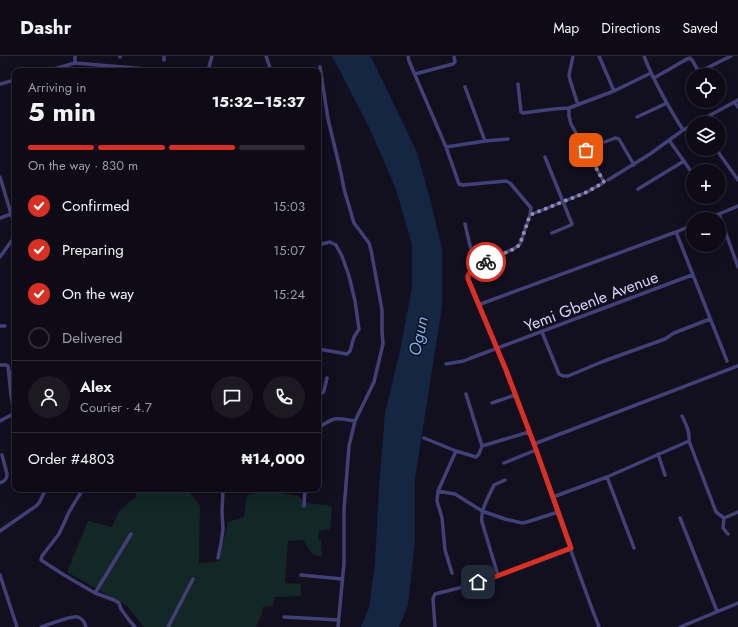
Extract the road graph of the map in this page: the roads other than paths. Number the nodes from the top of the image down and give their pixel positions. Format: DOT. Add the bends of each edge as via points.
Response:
graph roads {
  1 [pos="75,56"];
  2 [pos="212,56"];
  3 [pos="266,56"];
  4 [pos="408,56"];
  5 [pos="454,56"];
  6 [pos="573,56"];
  7 [pos="599,56"];
  8 [pos="644,56"];
  9 [pos="731,56"];
  10 [pos="75,63"];
  11 [pos="58,68"];
  12 [pos="134,68"];
  13 [pos="209,68"];
  14 [pos="270,68"];
  15 [pos="651,73"];
  16 [pos="321,74"];
  17 [pos="415,74"];
  18 [pos="654,78"];
  19 [pos="12,81"];
  20 [pos="0,84"];
  21 [pos="518,84"];
  22 [pos="465,87"];
  23 [pos="614,90"];
  24 [pos="736,101"];
  25 [pos="667,103"];
  26 [pos="578,105"];
  27 [pos="738,107"];
  28 [pos="569,108"];
  29 [pos="710,116"];
  30 [pos="637,117"];
  31 [pos="686,128"];
  32 [pos="683,130"];
  33 [pos="508,139"];
  34 [pos="669,140"];
  35 [pos="485,141"];
  36 [pos="605,142"];
  37 [pos="446,147"];
  38 [pos="545,156"];
  39 [pos="721,156"];
  40 [pos="684,161"];
  41 [pos="686,164"];
  42 [pos="634,165"];
  43 [pos="0,177"];
  44 [pos="608,180"];
  45 [pos="738,180"];
  46 [pos="638,190"];
  47 [pos="563,202"];
  48 [pos="738,206"];
  49 [pos="724,212"];
  50 [pos="11,214"];
  51 [pos="530,215"];
  52 [pos="12,217"];
  53 [pos="0,218"];
  54 [pos="465,224"];
  55 [pos="686,228"];
  56 [pos="676,232"];
  57 [pos="552,233"];
  58 [pos="726,234"];
  59 [pos="12,240"];
  60 [pos="321,244"];
  61 [pos="0,257"];
  62 [pos="476,267"];
  63 [pos="738,267"];
  64 [pos="692,275"];
  65 [pos="478,305"];
  66 [pos="710,319"];
  67 [pos="0,326"];
  68 [pos="5,326"];
  69 [pos="542,332"];
  70 [pos="497,348"];
  71 [pos="321,349"];
  72 [pos="726,361"];
  73 [pos="446,364"];
  74 [pos="0,365"];
  75 [pos="738,366"];
  76 [pos="12,372"];
  77 [pos="9,375"];
  78 [pos="327,378"];
  79 [pos="321,393"];
  80 [pos="466,394"];
  81 [pos="515,395"];
  82 [pos="12,400"];
  83 [pos="492,403"];
  84 [pos="12,414"];
  85 [pos="682,416"];
  86 [pos="0,420"];
  87 [pos="355,421"];
  88 [pos="321,426"];
  89 [pos="529,432"];
  90 [pos="424,438"];
  91 [pos="689,441"];
  92 [pos="534,444"];
  93 [pos="482,446"];
  94 [pos="536,450"];
  95 [pos="456,451"];
  96 [pos="658,454"];
  97 [pos="2,456"];
  98 [pos="504,463"];
  99 [pos="665,475"];
  100 [pos="607,477"];
  101 [pos="505,480"];
  102 [pos="0,483"];
  103 [pos="438,491"];
  104 [pos="44,492"];
  105 [pos="81,492"];
  106 [pos="224,492"];
  107 [pos="305,492"];
  108 [pos="553,497"];
  109 [pos="304,506"];
  110 [pos="482,511"];
  111 [pos="558,512"];
  112 [pos="738,512"];
  113 [pos="680,518"];
  114 [pos="724,518"];
  115 [pos="0,531"];
  116 [pos="131,534"];
  117 [pos="728,534"];
  118 [pos="571,548"];
  119 [pos="634,548"];
  120 [pos="218,558"];
  121 [pos="497,572"];
  122 [pos="452,573"];
  123 [pos="0,575"];
  124 [pos="301,575"];
  125 [pos="193,579"];
  126 [pos="342,579"];
  127 [pos="95,593"];
  128 [pos="738,603"];
  129 [pos="717,611"];
  130 [pos="284,617"];
  131 [pos="339,620"];
  132 [pos="17,627"];
  133 [pos="41,627"];
  134 [pos="86,627"];
  135 [pos="135,627"];
  136 [pos="168,627"];
  137 [pos="338,627"];
  138 [pos="435,627"];
  139 [pos="598,627"];
  140 [pos="680,627"];
  1 -- 10 [label="street"];
  2 -- 13 [label="street"];
  3 -- 14 [label="street"];
  4 -- 17 [label="street"];
  5 -- 17 [label="street" via="453,64"];
  6 -- 26 [label="street" via="569,75"];
  7 -- 23 [label="street"];
  8 -- 15 [label="street"];
  9 -- 18 [label="street" via="699,72 690,58"];
  10 -- 11 [label="street"];
  10 -- 12 [label="street"];
  15 -- 18 [label="street"];
  15 -- 23 [label="street"];
  16 -- 87 [label="street" via="328,119 344,189 354,223 369,243 382,310 383,344 377,372"];
  17 -- 37 [label="street"];
  18 -- 25 [label="street"];
  19 -- 20 [label="street"];
  21 -- 28 [label="street" via="523,113"];
  22 -- 35 [label="street"];
  23 -- 26 [label="street"];
  24 -- 27 [label="street"];
  24 -- 29 [label="street"];
  25 -- 30 [label="street"];
  25 -- 32 [label="street"];
  26 -- 28 [label="street"];
  28 -- 47 [label="street" via="571,124 604,182"];
  31 -- 32 [label="street"];
  32 -- 34 [label="street"];
  33 -- 35 [label="street"];
  34 -- 40 [label="street"];
  34 -- 42 [label="street"];
  35 -- 37 [label="street"];
  36 -- 42 [label="street" via="619,139"];
  37 -- 51 [label="street" via="459,184 508,182 529,205"];
  38 -- 47 [label="street"];
  39 -- 45 [label="street"];
  40 -- 41 [label="street"];
  40 -- 46 [label="street"];
  42 -- 44 [label="street"];
  43 -- 50 [label="street"];
  47 -- 51 [label="street"];
  47 -- 57 [label="street" via="572,225"];
  48 -- 49 [label="street"];
  50 -- 52 [label="street"];
  50 -- 53 [label="street"];
  51 -- 62 [label="street" via="520,244 516,248"];
  54 -- 62 [label="street"];
  55 -- 56 [label="street"];
  56 -- 64 [label="street"];
  56 -- 65 [label="street"];
  58 -- 63 [label="street"];
  59 -- 61 [label="street"];
  60 -- 71 [label="street" via="330,242 336,245 342,256 355,301 359,329 349,353"];
  62 -- 65 [label="street" via="468,276"];
  64 -- 66 [label="street"];
  64 -- 69 [label="street, Yemi Gbenle Avenue"];
  65 -- 70 [label="street"];
  66 -- 69 [label="street" via="665,339 563,376 559,374"];
  66 -- 72 [label="street"];
  67 -- 68 [label="street"];
  69 -- 70 [label="street, Yemi Gbenle Avenue"];
  70 -- 73 [label="street, Yemi Gbenle Avenue" via="464,361"];
  70 -- 81 [label="street"];
  74 -- 77 [label="street" via="8,366"];
  75 -- 92 [label="street"];
  76 -- 77 [label="street"];
  77 -- 82 [label="street"];
  78 -- 79 [label="street"];
  80 -- 93 [label="street"];
  81 -- 83 [label="street"];
  81 -- 89 [label="street"];
  84 -- 86 [label="street"];
  85 -- 91 [label="street" via="690,436"];
  87 -- 88 [label="street" via="334,418"];
  87 -- 126 [label="street" via="349,446"];
  89 -- 92 [label="street"];
  89 -- 93 [label="street"];
  90 -- 95 [label="street"];
  91 -- 96 [label="street"];
  91 -- 114 [label="street" via="716,512"];
  92 -- 94 [label="street"];
  93 -- 95 [label="street" via="477,457"];
  94 -- 98 [label="street"];
  94 -- 108 [label="street"];
  95 -- 103 [label="street"];
  96 -- 99 [label="street"];
  96 -- 100 [label="street"];
  97 -- 102 [label="street" via="7,478"];
  100 -- 108 [label="street"];
  100 -- 119 [label="street"];
  101 -- 110 [label="street" via="494,485"];
  103 -- 110 [label="street" via="456,494"];
  103 -- 122 [label="street" via="437,504"];
  104 -- 115 [label="street" via="36,506"];
  105 -- 127 [label="street" via="59,534 41,560"];
  106 -- 120 [label="street" via="223,529"];
  107 -- 109 [label="street"];
  108 -- 111 [label="street"];
  110 -- 111 [label="street" via="522,523"];
  110 -- 121 [label="street"];
  111 -- 118 [label="street"];
  112 -- 114 [label="street"];
  113 -- 129 [label="street"];
  114 -- 117 [label="street" via="723,529"];
  116 -- 127 [label="street"];
  118 -- 138 [label="street" via="492,578 435,594"];
  118 -- 139 [label="street"];
  123 -- 132 [label="street"];
  124 -- 126 [label="street"];
  125 -- 136 [label="street"];
  126 -- 131 [label="street"];
  127 -- 135 [label="street" via="118,603"];
  128 -- 129 [label="street"];
  129 -- 140 [label="street"];
  130 -- 131 [label="street"];
  131 -- 137 [label="street"];
  133 -- 134 [label="street" via="76,617 82,619"];
}
